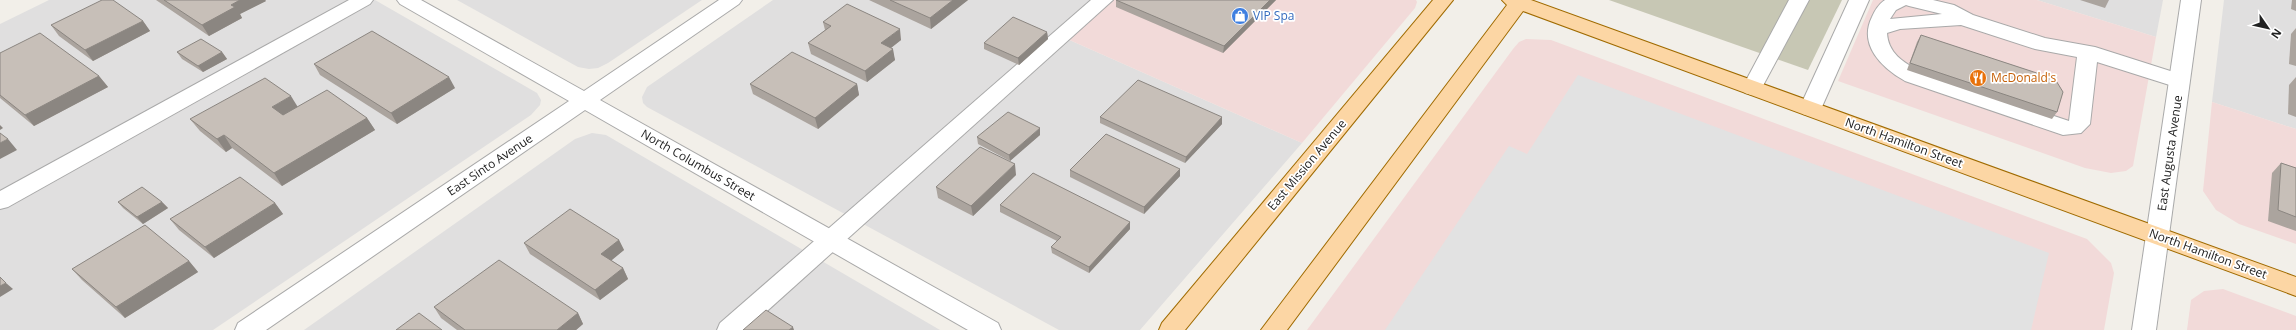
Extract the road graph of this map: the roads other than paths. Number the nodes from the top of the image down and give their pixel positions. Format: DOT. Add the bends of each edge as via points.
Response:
graph roads {
  1 [pos="363,0"];
  2 [pos="407,0"];
  3 [pos="732,0"];
  4 [pos="1103,0"];
  5 [pos="1443,0"];
  6 [pos="1799,0"];
  7 [pos="1859,0"];
  8 [pos="1903,0"];
  9 [pos="1909,0"];
  10 [pos="1954,0"];
  11 [pos="2191,0"];
  12 [pos="1517,1"];
  13 [pos="1966,19"];
  14 [pos="1878,29"];
  15 [pos="2088,52"];
  16 [pos="2179,82"];
  17 [pos="1752,88"];
  18 [pos="585,100"];
  19 [pos="1810,109"];
  20 [pos="0,202"];
  21 [pos="2158,236"];
  22 [pos="831,241"];
  23 [pos="2296,287"];
  24 [pos="247,330"];
  25 [pos="729,330"];
  26 [pos="989,330"];
  27 [pos="1171,330"];
  28 [pos="1273,330"];
  29 [pos="2144,330"];
  1 -- 20 [label="street"];
  2 -- 18 [label="street, North Columbus Street"];
  3 -- 18 [label="street, East Sinto Avenue"];
  4 -- 22 [label="street"];
  5 -- 27 [label="main road, East Mission Avenue"];
  6 -- 17 [label="street"];
  7 -- 19 [label="street"];
  8 -- 14 [label="street" via="1898,0 1885,9"];
  9 -- 13 [label="street" via="1954,11"];
  10 -- 15 [label="street" via="2046,30"];
  11 -- 16 [label="street, East Augusta Avenue"];
  12 -- 17 [label="main road, North Hamilton Street"];
  12 -- 28 [label="main road"];
  13 -- 14 [label="street" via="1899,23"];
  13 -- 15 [label="street" via="2042,44"];
  14 -- 15 [label="street" via="1880,48 1890,62 1906,73 2063,128 2073,128 2079,124"];
  15 -- 16 [label="street"];
  16 -- 21 [label="street, East Augusta Avenue"];
  17 -- 19 [label="main road, North Hamilton Street"];
  18 -- 22 [label="street, North Columbus Street"];
  18 -- 24 [label="street, East Sinto Avenue"];
  19 -- 21 [label="main road, North Hamilton Street"];
  21 -- 23 [label="main road, North Hamilton Street"];
  21 -- 29 [label="street, East Augusta Avenue"];
  22 -- 25 [label="street"];
  22 -- 26 [label="street, North Columbus Street"];
}
